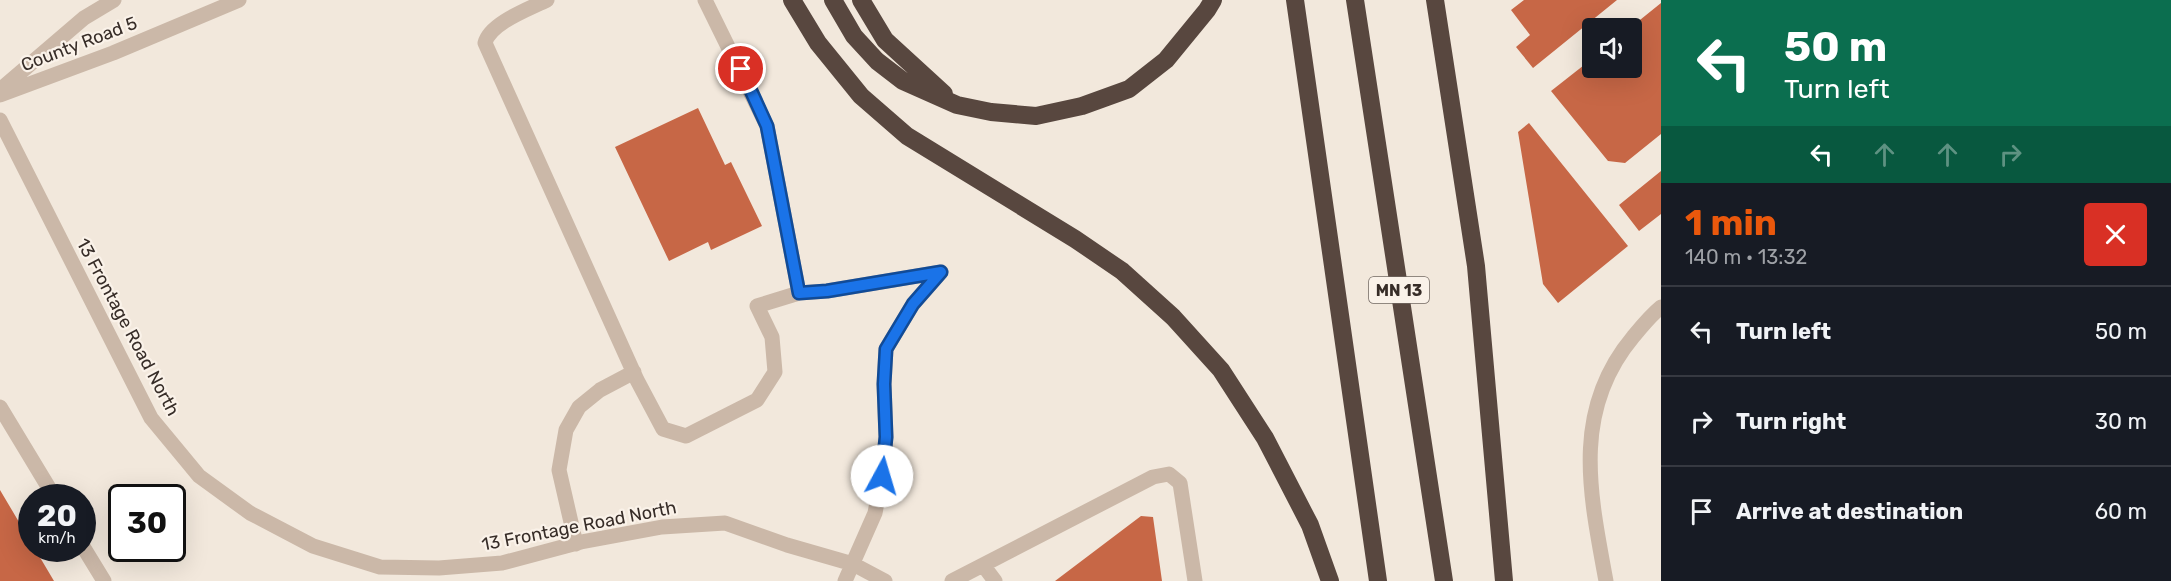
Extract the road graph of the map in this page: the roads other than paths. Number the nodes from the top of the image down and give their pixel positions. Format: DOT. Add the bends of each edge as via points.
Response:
graph roads {
  1 [pos="114,0"];
  2 [pos="239,0"];
  3 [pos="547,0"];
  4 [pos="705,0"];
  5 [pos="792,0"];
  6 [pos="833,0"];
  7 [pos="861,0"];
  8 [pos="1213,0"];
  9 [pos="1295,0"];
  10 [pos="1355,0"];
  11 [pos="1435,0"];
  12 [pos="0,90"];
  13 [pos="0,95"];
  14 [pos="957,105"];
  15 [pos="0,120"];
  16 [pos="799,293"];
  17 [pos="1661,307"];
  18 [pos="634,372"];
  19 [pos="0,406"];
  20 [pos="47,484"];
  21 [pos="576,544"];
  22 [pos="92,562"];
  23 [pos="853,564"];
  24 [pos="983,565"];
  25 [pos="104,581"];
  26 [pos="845,581"];
  27 [pos="885,581"];
  28 [pos="952,581"];
  29 [pos="994,581"];
  30 [pos="1195,581"];
  31 [pos="1330,581"];
  32 [pos="1377,581"];
  33 [pos="1444,581"];
  34 [pos="1504,581"];
  35 [pos="1606,581"];
  1 -- 12 [label="street, County Road 5" via="84,18"];
  2 -- 13 [label="street, County Road 5"];
  3 -- 18 [label="street" via="507,20 487,36 485,43"];
  4 -- 16 [label="street" via="767,126"];
  5 -- 31 [label="highway" via="818,43 861,96 907,136 1075,239 1122,272 1173,317 1221,370 1264,438 1310,525"];
  6 -- 14 [label="highway" via="854,36 877,62 903,81"];
  7 -- 14 [label="highway" via="885,40"];
  8 -- 14 [label="highway" via="1166,60 1129,89 1082,106 1036,116"];
  9 -- 32 [label="highway"];
  10 -- 33 [label="highway, MN 13"];
  11 -- 34 [label="highway" via="1476,266"];
  15 -- 21 [label="street, 13 Frontage Road North" via="151,418 198,476 250,513 313,546 380,567 502,563"];
  16 -- 18 [label="street" via="757,306 772,337 775,372 757,400 686,436 663,429"];
  16 -- 23 [label="street" via="941,272 913,304 886,349 882,476 874,513"];
  17 -- 35 [label="street" via="1622,350 1605,379 1594,416 1589,455 1591,501"];
  18 -- 21 [label="street" via="600,390 579,407 566,430 560,470"];
  19 -- 20 [label="street"];
  21 -- 23 [label="street, 13 Frontage Road North" via="662,526 725,523"];
  22 -- 25 [label="street"];
  23 -- 26 [label="street"];
  23 -- 27 [label="street, 13 Frontage Road North"];
  24 -- 28 [label="street"];
  24 -- 29 [label="street"];
  24 -- 30 [label="street" via="1153,477 1169,474 1180,483"];
}
